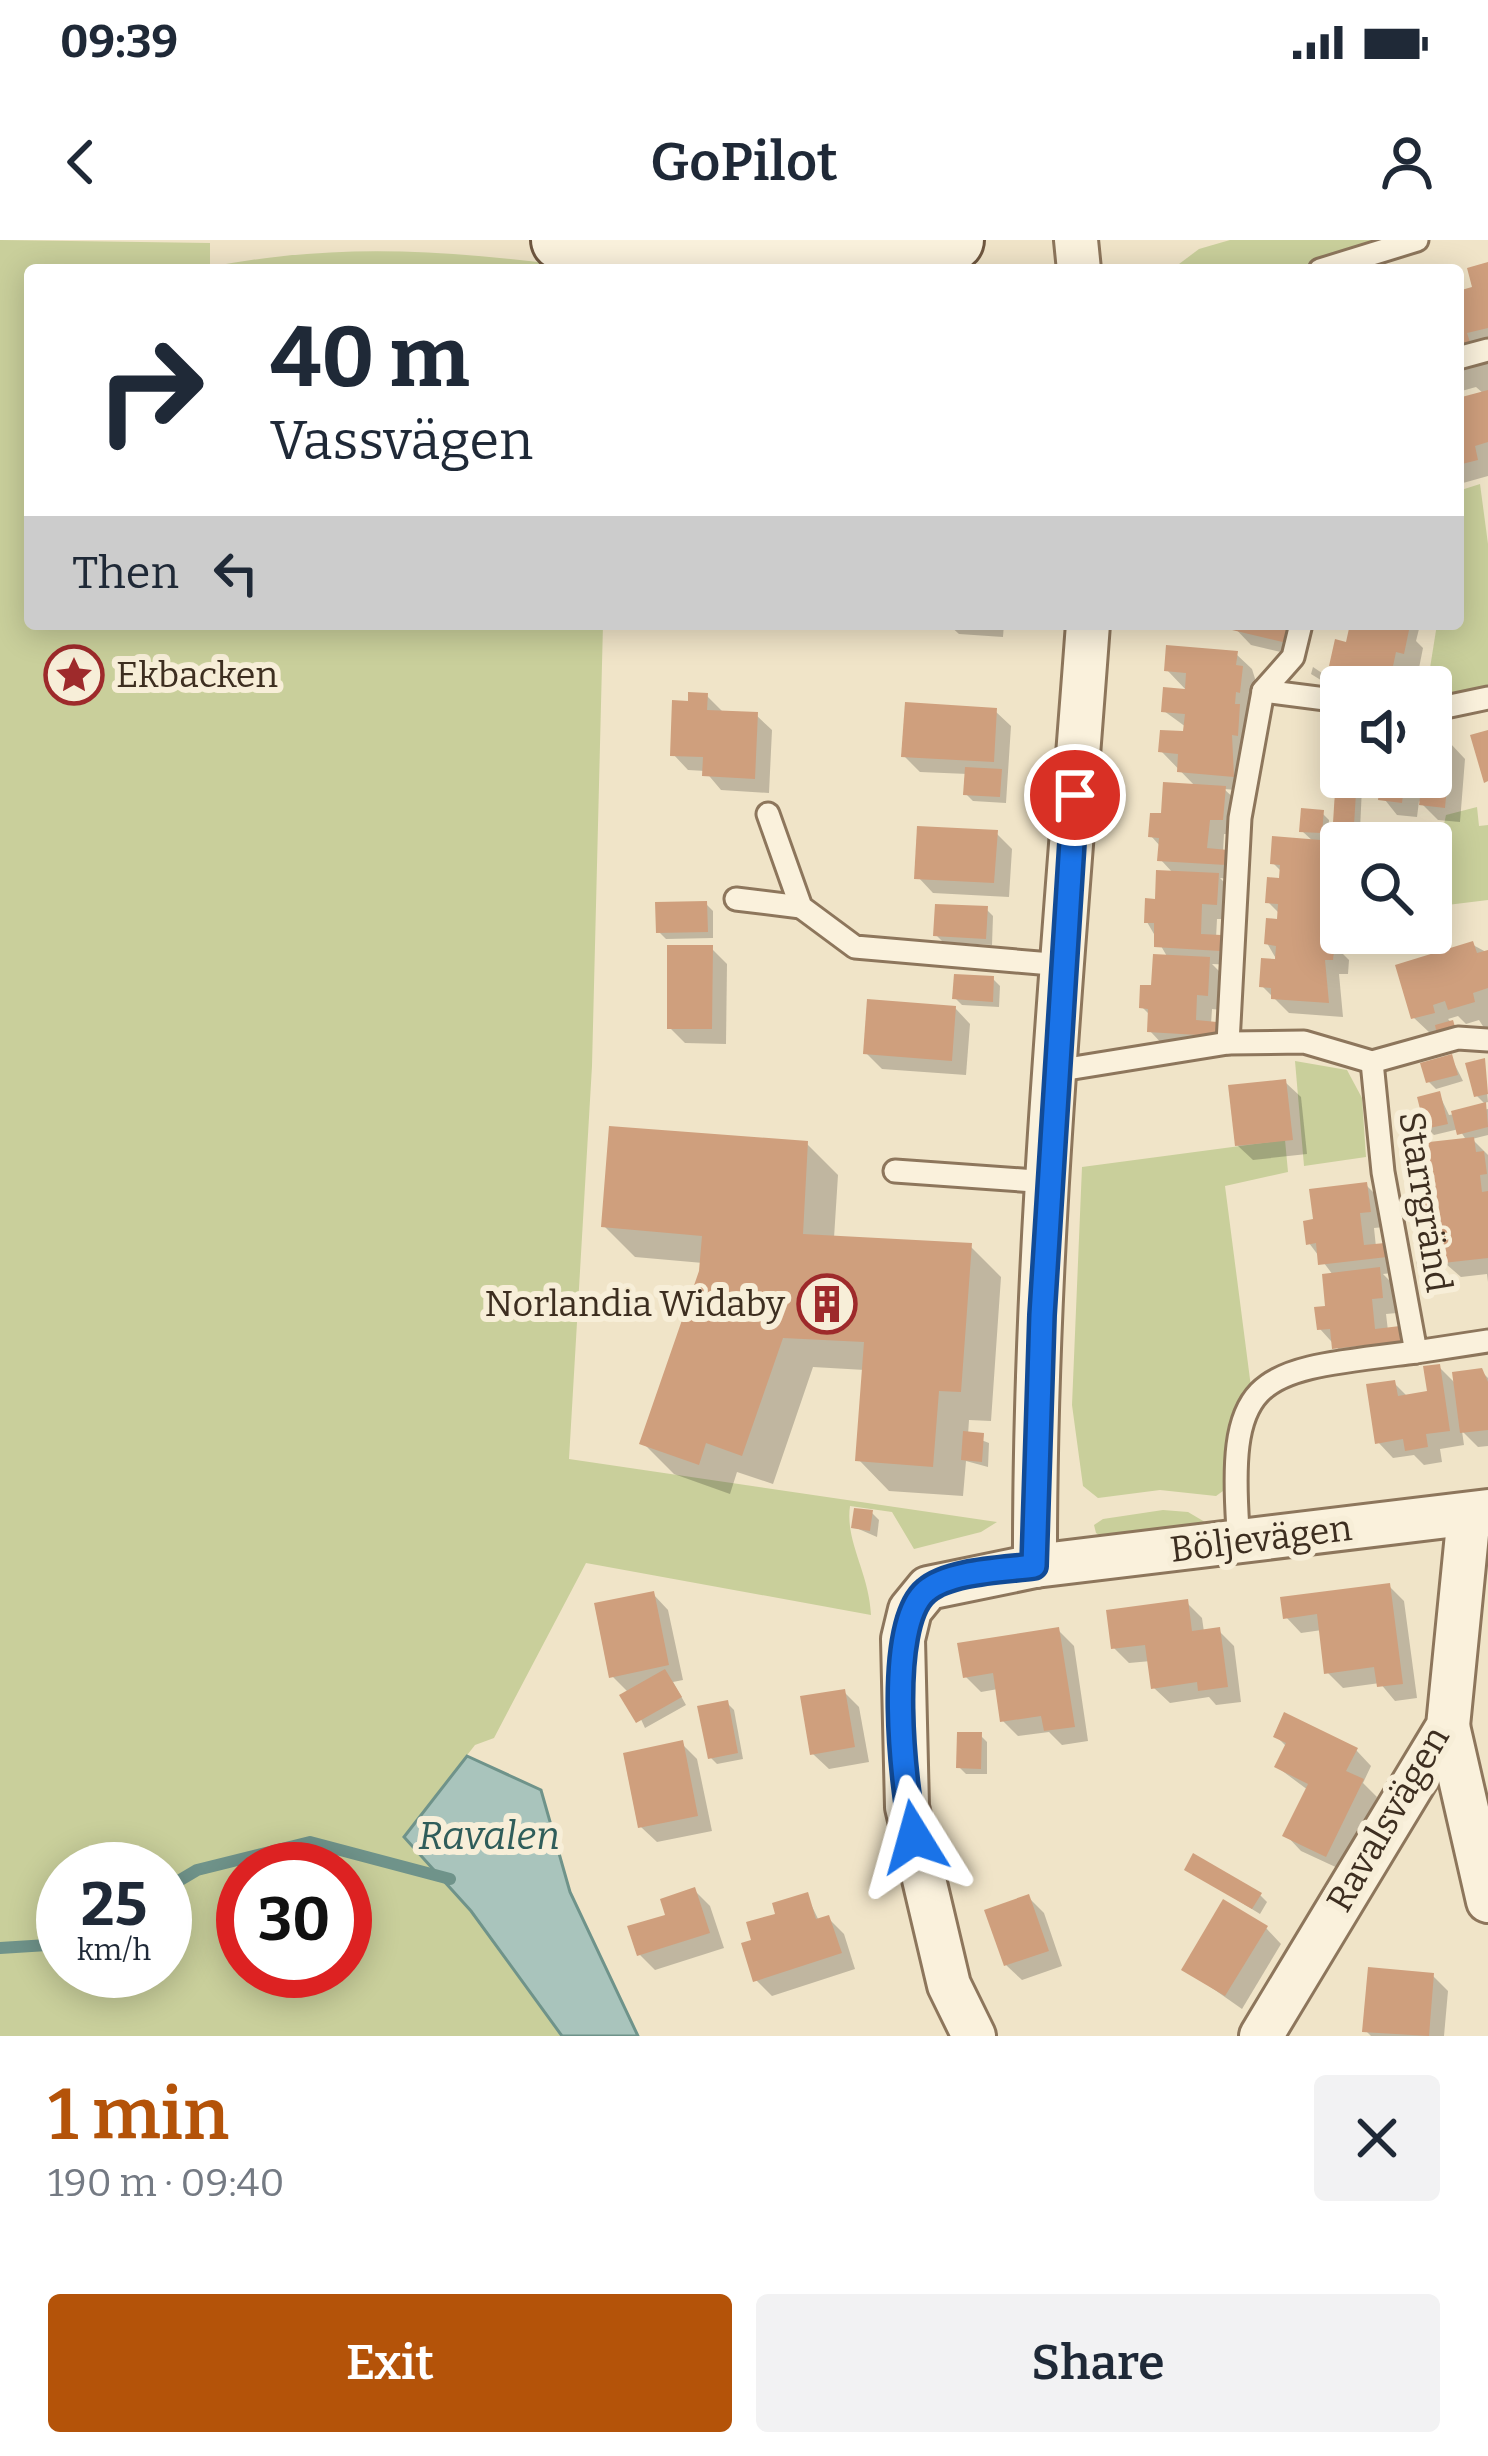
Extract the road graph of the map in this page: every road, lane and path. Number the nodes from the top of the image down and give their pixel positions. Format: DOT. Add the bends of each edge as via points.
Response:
graph roads {
  1 [pos="562,240"];
  2 [pos="953,240"];
  3 [pos="1417,240"];
  4 [pos="1339,264"];
  5 [pos="1088,630"];
  6 [pos="1300,630"];
  7 [pos="1263,691"];
  8 [pos="1320,698"];
  9 [pos="1488,698"];
  10 [pos="1452,706"];
  11 [pos="768,814"];
  12 [pos="736,898"];
  13 [pos="801,907"];
  14 [pos="1063,965"];
  15 [pos="1488,1040"];
  16 [pos="1228,1042"];
  17 [pos="1372,1062"];
  18 [pos="1055,1071"];
  19 [pos="895,1171"];
  20 [pos="1049,1182"];
  21 [pos="1488,1341"];
  22 [pos="1416,1352"];
  23 [pos="1478,1512"];
  24 [pos="1239,1543"];
  25 [pos="1034,1566"];
  26 [pos="1448,1726"];
  27 [pos="1488,1901"];
  28 [pos="974,2036"];
  29 [pos="1261,2036"];
  1 -- 2 [label="street" via="626,249"];
  3 -- 4 [label="lane"];
  5 -- 14 [label="street"];
  6 -- 7 [label="lane" via="1293,657"];
  7 -- 8 [label="lane"];
  7 -- 16 [label="lane" via="1240,818"];
  9 -- 10 [label="lane"];
  11 -- 13 [label="lane"];
  12 -- 13 [label="lane"];
  13 -- 14 [label="lane" via="855,947"];
  14 -- 18 [label="street"];
  15 -- 17 [label="lane" via="1458,1038"];
  16 -- 17 [label="lane" via="1304,1042"];
  16 -- 18 [label="lane"];
  17 -- 22 [label="lane, Starrgränd"];
  18 -- 20 [label="street"];
  19 -- 20 [label="lane"];
  20 -- 25 [label="street"];
  21 -- 22 [label="lane"];
  22 -- 24 [label="lane" via="1304,1366 1267,1383 1243,1412 1232,1466"];
  23 -- 24 [label="street, Böljevägen"];
  23 -- 26 [label="street, Ravalsvägen"];
  24 -- 25 [label="street, Böljevägen"];
  25 -- 28 [label="street, Böljevägen" via="928,1588 910,1610 903,1639 908,1807 949,1985"];
  26 -- 27 [label="street"];
  26 -- 29 [label="street, Ravalsvägen"];
}
